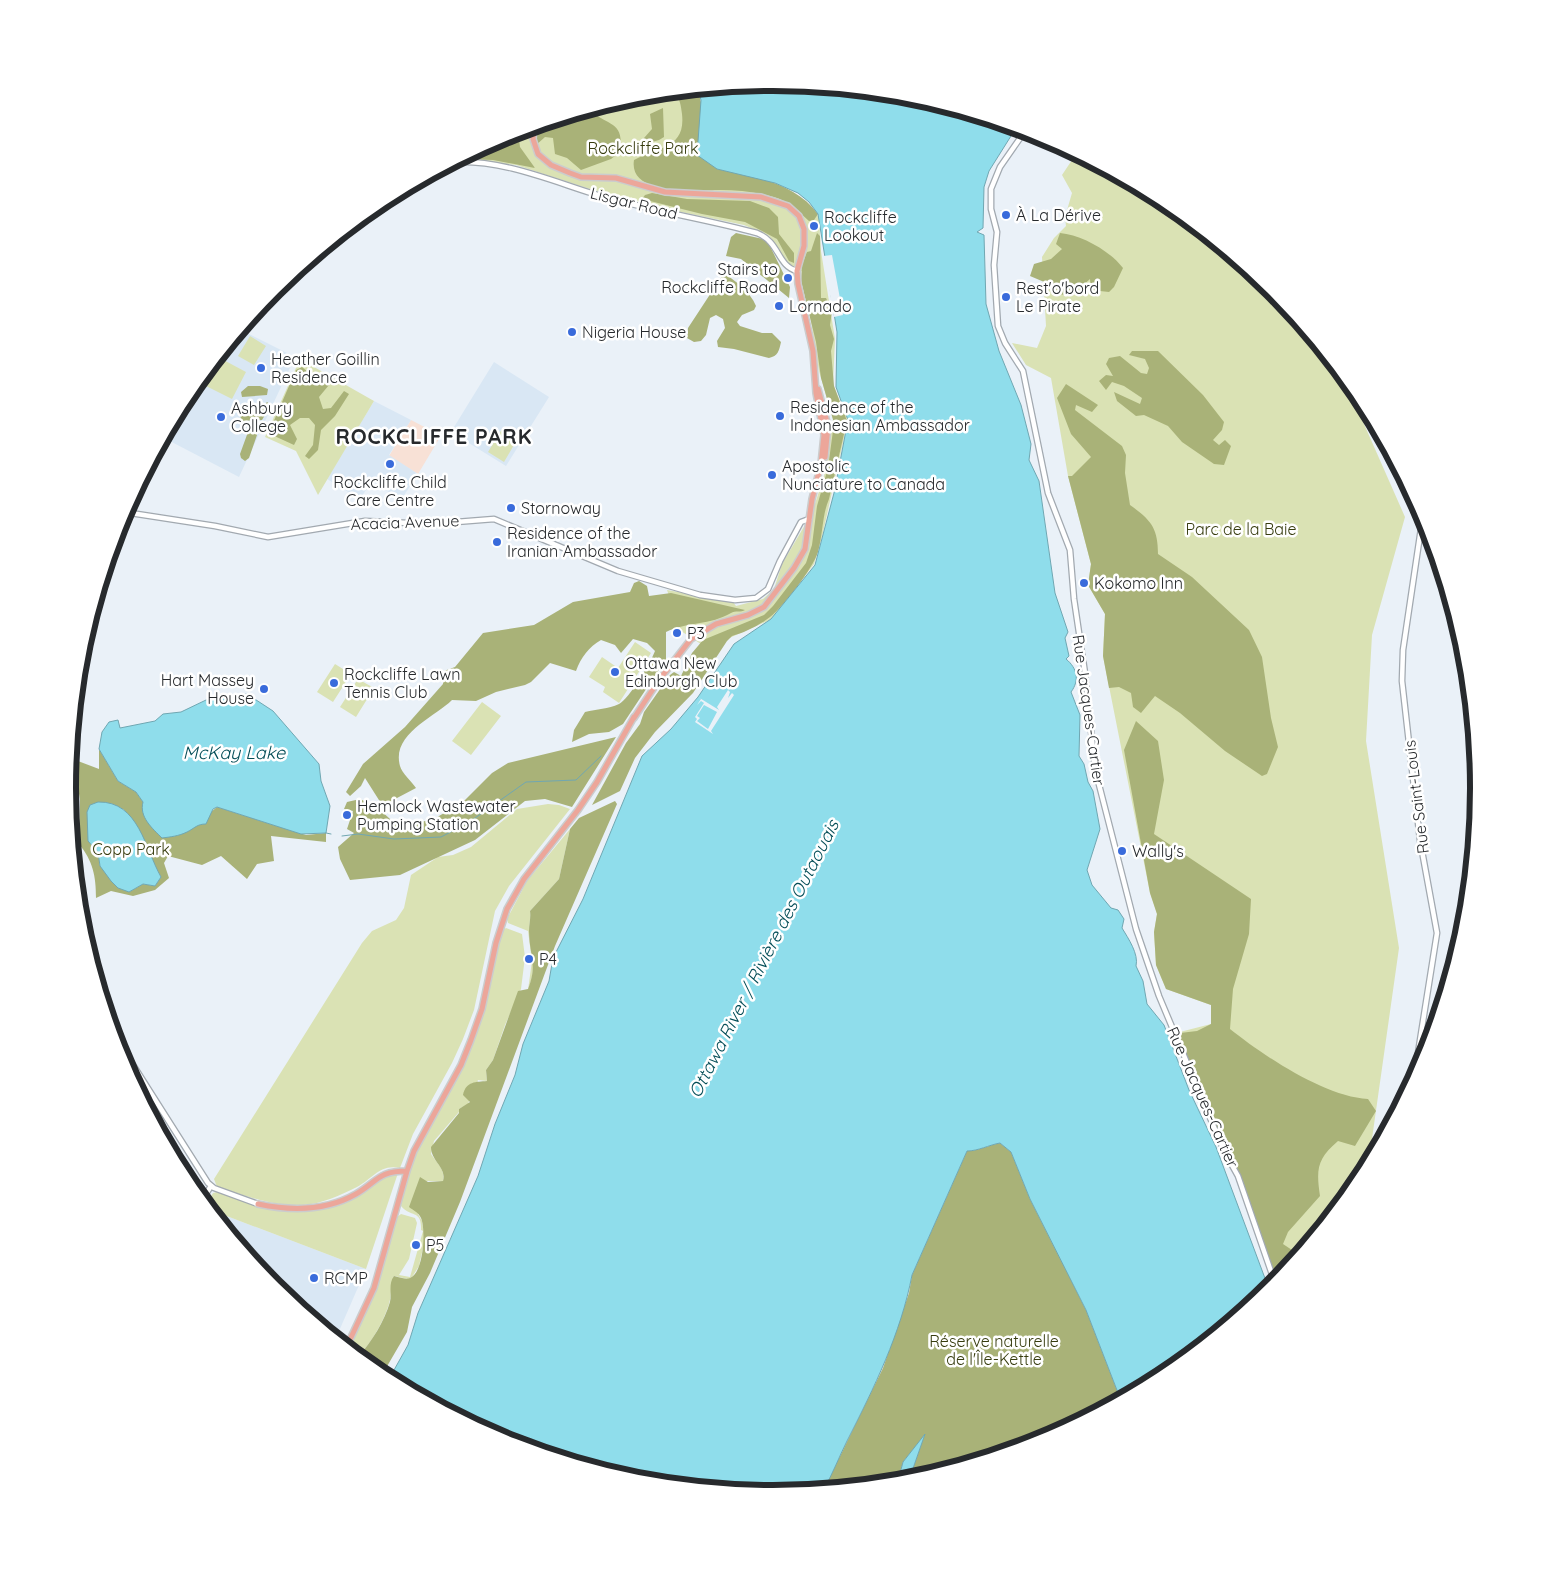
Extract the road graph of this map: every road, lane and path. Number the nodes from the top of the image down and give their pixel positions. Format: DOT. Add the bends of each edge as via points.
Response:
graph roads {
  1 [pos="533,134"];
  2 [pos="1021,137"];
  3 [pos="467,162"];
  4 [pos="797,271"];
  5 [pos="133,513"];
  6 [pos="809,519"];
  7 [pos="1421,531"];
  8 [pos="1418,1052"];
  9 [pos="135,1067"];
  10 [pos="406,1171"];
  11 [pos="211,1186"];
  12 [pos="207,1193"];
  13 [pos="258,1204"];
  14 [pos="1272,1274"];
  15 [pos="349,1341"];
  1 -- 4 [label="main road" via="538,154 551,165 581,177 616,178 665,192 747,195 788,206 799,216 804,229 804,246"];
  2 -- 14 [label="street, Rue Jacques-Cartier" via="1000,167 991,189 997,232 994,265 998,326 1023,371 1048,493 1070,550 1095,769 1136,929 1159,996 1224,1151 1238,1176"];
  3 -- 4 [label="street, Lisgar Road" via="512,168 591,193 757,233 772,241 789,268"];
  4 -- 6 [label="main road" via="813,351 815,382 828,426 826,451"];
  5 -- 6 [label="street, Acacia Avenue" via="261,537 365,521 431,524 494,519 618,571 700,595 735,600 751,599 765,592 801,522"];
  6 -- 10 [label="main road" via="803,554 772,600 759,610 716,624 691,640 635,714 578,810 524,879 507,909 496,943 472,1040"];
  7 -- 8 [label="street, Rue Saint-Louis" via="1403,650 1402,681 1420,840 1437,933"];
  9 -- 11 [label="street"];
  10 -- 13 [label="main road" via="389,1171 355,1194 324,1206 291,1209"];
  10 -- 15 [label="main road" via="374,1288"];
  11 -- 12 [label="street"];
  11 -- 13 [label="street"];
}
